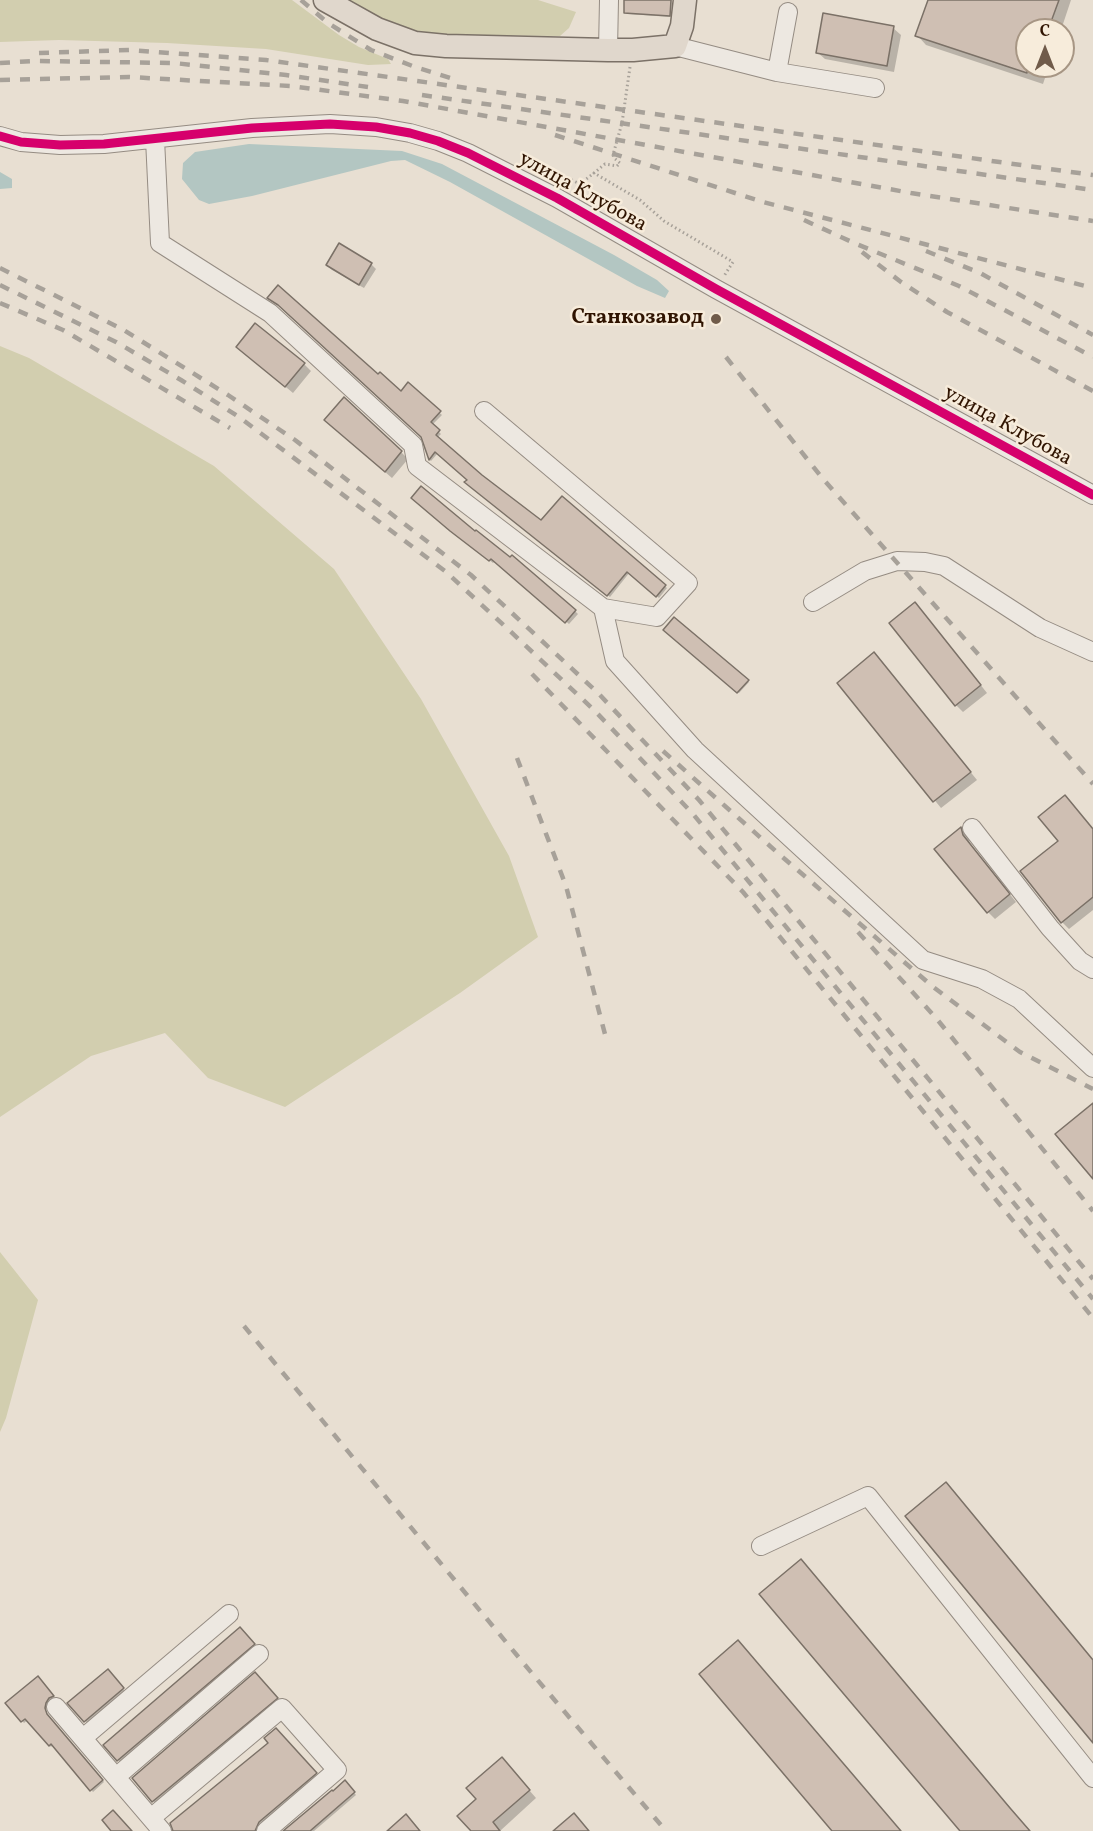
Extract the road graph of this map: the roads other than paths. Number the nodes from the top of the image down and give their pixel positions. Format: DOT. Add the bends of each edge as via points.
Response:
graph roads {
  1 [pos="326,0"];
  2 [pos="609,0"];
  3 [pos="685,0"];
  4 [pos="788,12"];
  5 [pos="675,46"];
  6 [pos="608,50"];
  7 [pos="777,72"];
  8 [pos="875,88"];
  9 [pos="0,135"];
  10 [pos="155,138"];
  11 [pos="484,411"];
  12 [pos="1093,495"];
  13 [pos="813,602"];
  14 [pos="603,608"];
  15 [pos="1093,652"];
  16 [pos="972,828"];
  17 [pos="1093,969"];
  18 [pos="1093,1068"];
  19 [pos="761,1546"];
  20 [pos="229,1614"];
  21 [pos="259,1654"];
  22 [pos="56,1707"];
  23 [pos="83,1738"];
  24 [pos="116,1777"];
  25 [pos="1093,1778"];
  26 [pos="157,1824"];
  27 [pos="266,1831"];
  1 -- 6 [label="main road" via="376,29 415,43"];
  2 -- 6 [label="street"];
  3 -- 5 [label="main road"];
  4 -- 7 [label="street"];
  5 -- 6 [label="main road"];
  5 -- 7 [label="street"];
  7 -- 8 [label="street"];
  9 -- 10 [label="street, улица Клубова" via="21,142 60,145"];
  10 -- 12 [label="street, улица Клубова" via="330,124 376,127 438,141 557,198"];
  10 -- 14 [label="street" via="160,243 270,313 413,445 417,466"];
  11 -- 14 [label="street" via="688,584 657,617"];
  13 -- 15 [label="street" via="865,571 897,561 925,561 944,566 1040,628"];
  14 -- 18 [label="street" via="615,661 695,750 923,960 982,979 1019,999"];
  16 -- 17 [label="street" via="1050,928 1080,961"];
  19 -- 25 [label="street" via="868,1496"];
  20 -- 23 [label="street"];
  21 -- 24 [label="street"];
  22 -- 23 [label="street"];
  23 -- 24 [label="street"];
  24 -- 26 [label="street"];
  26 -- 27 [label="street" via="282,1708 337,1770"];
}
